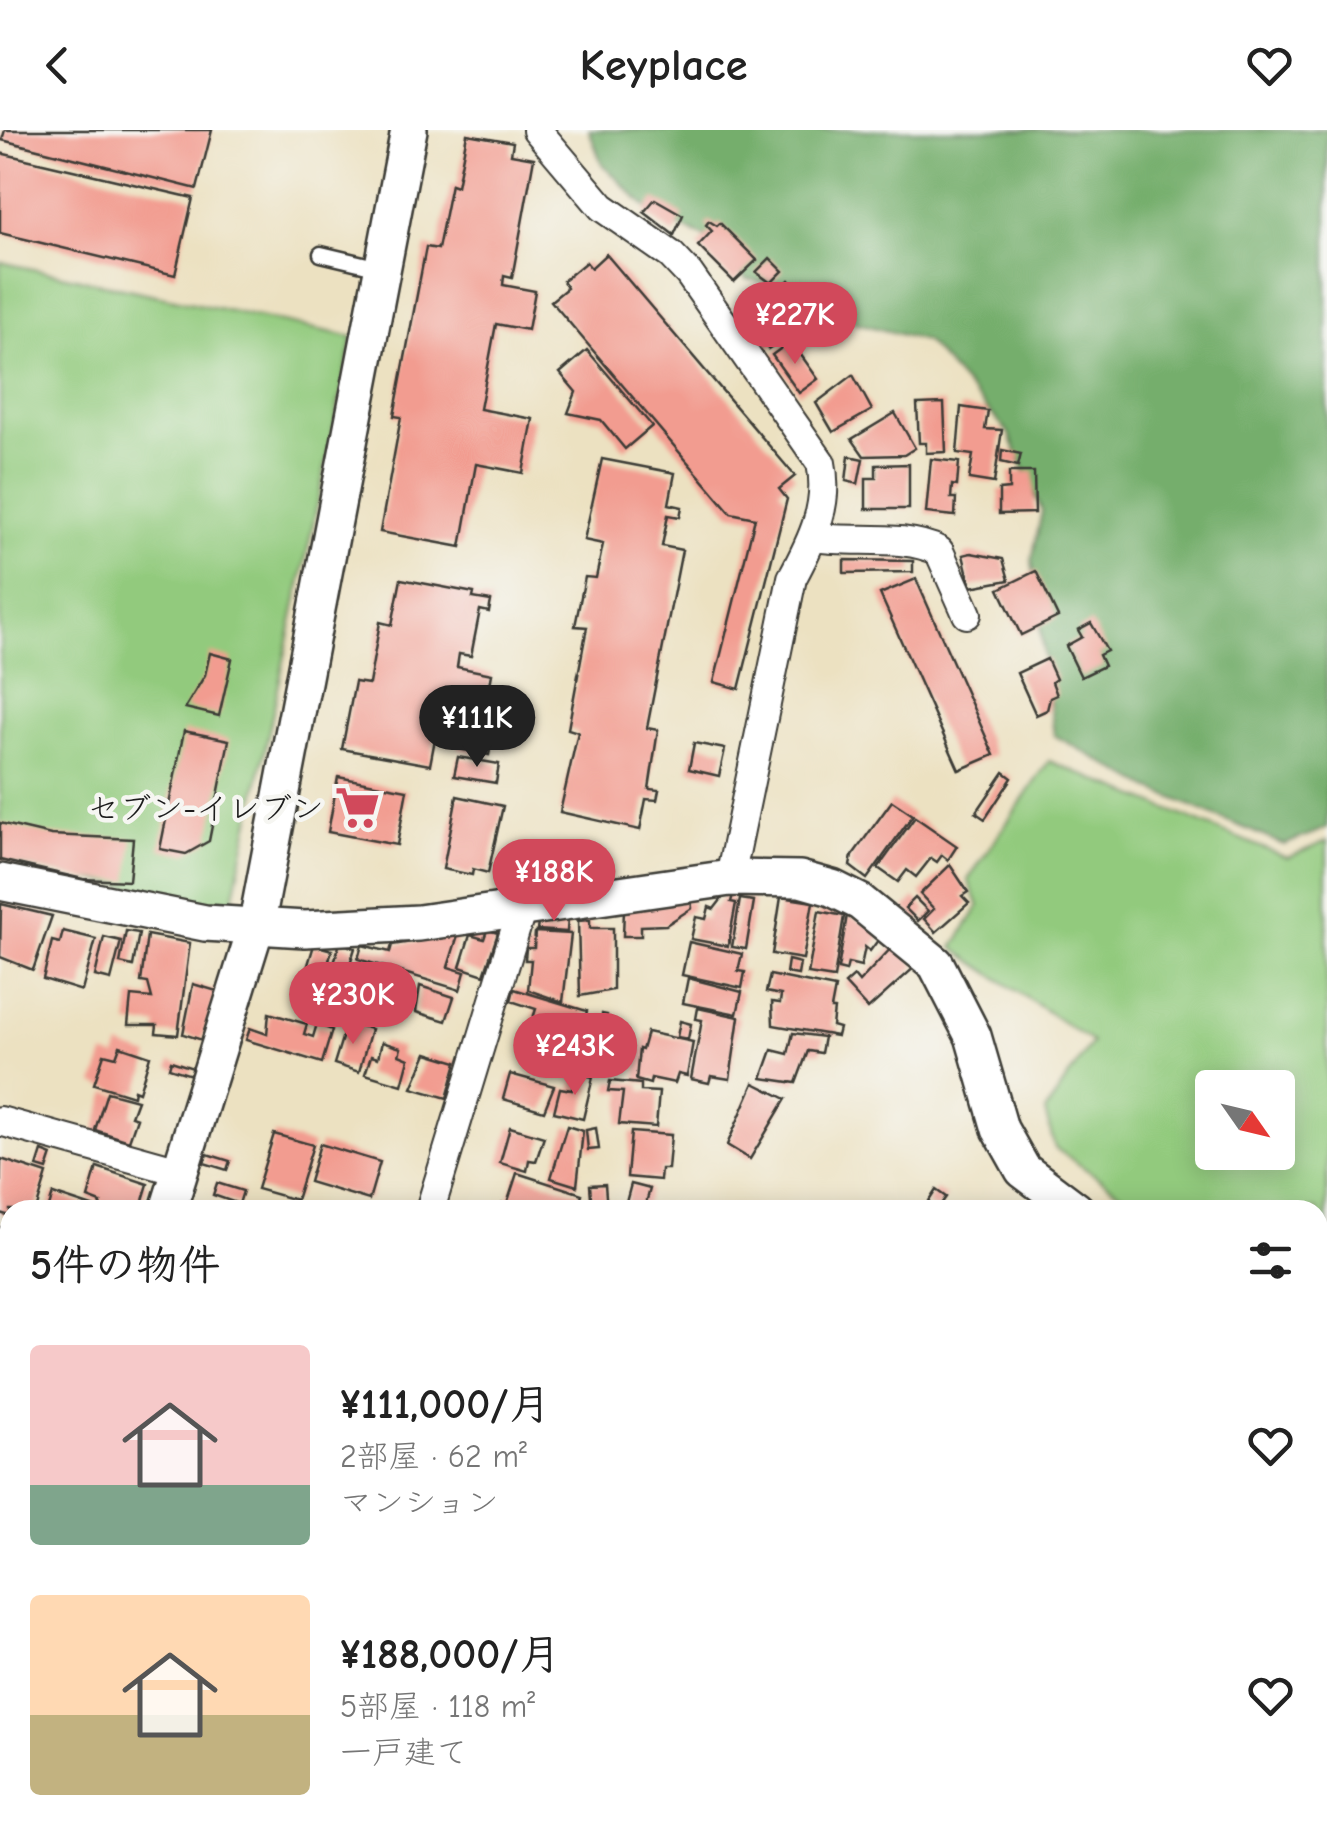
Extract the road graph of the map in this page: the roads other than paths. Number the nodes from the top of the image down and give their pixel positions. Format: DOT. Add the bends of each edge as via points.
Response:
graph roads {
  1 [pos="409,130"];
  2 [pos="536,130"];
  3 [pos="322,254"];
  4 [pos="386,269"];
  5 [pos="814,537"];
  6 [pos="966,614"];
  7 [pos="730,878"];
  8 [pos="0,882"];
  9 [pos="522,908"];
  10 [pos="256,927"];
  11 [pos="0,1121"];
  12 [pos="179,1171"];
  13 [pos="171,1200"];
  14 [pos="433,1200"];
  15 [pos="1063,1200"];
  1 -- 4 [label="street"];
  2 -- 5 [label="street" via="602,208 689,274 812,447 826,486"];
  3 -- 4 [label="lane"];
  4 -- 10 [label="street"];
  5 -- 6 [label="street" via="924,543 939,551"];
  5 -- 7 [label="street" via="792,578"];
  7 -- 9 [label="street"];
  7 -- 15 [label="street" via="800,879 832,888 860,902 936,964 973,1036 985,1086 1023,1170"];
  8 -- 10 [label="street" via="157,916"];
  9 -- 10 [label="street" via="361,929"];
  9 -- 14 [label="street"];
  10 -- 12 [label="street"];
  11 -- 12 [label="street"];
  12 -- 13 [label="street"];
}
